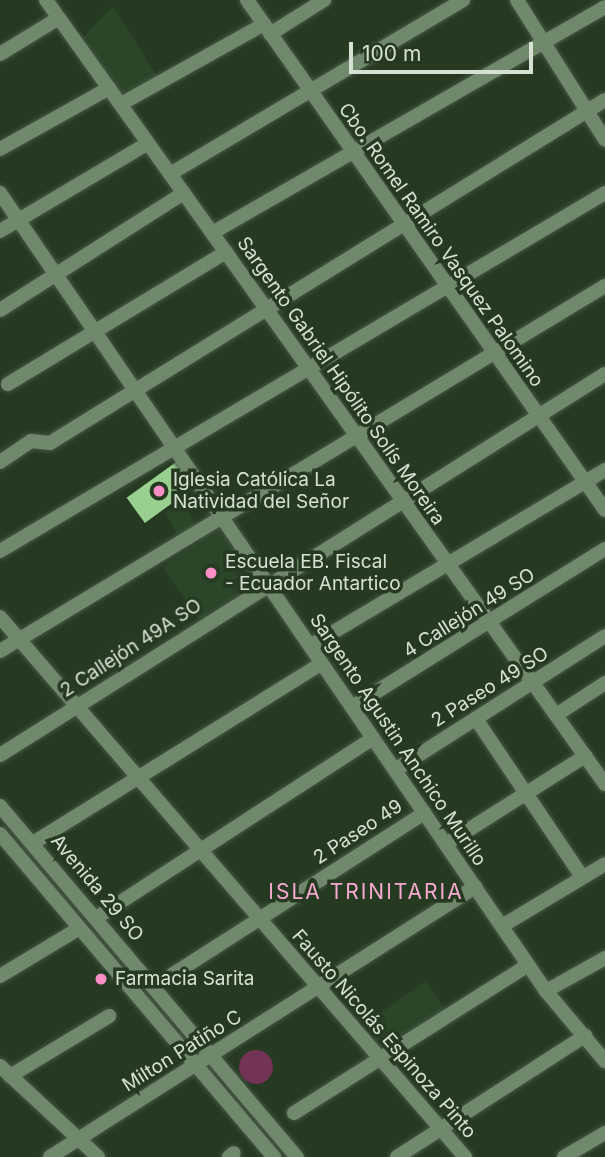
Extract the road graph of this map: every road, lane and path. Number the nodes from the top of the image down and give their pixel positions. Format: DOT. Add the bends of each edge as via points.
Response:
graph roads {
  1 [pos="46,0"];
  2 [pos="247,0"];
  3 [pos="324,0"];
  4 [pos="463,0"];
  5 [pos="517,0"];
  6 [pos="605,7"];
  7 [pos="59,18"];
  8 [pos="267,29"];
  9 [pos="543,40"];
  10 [pos="0,54"];
  11 [pos="109,88"];
  12 [pos="309,93"];
  13 [pos="605,100"];
  14 [pos="121,104"];
  15 [pos="586,111"];
  16 [pos="605,140"];
  17 [pos="148,143"];
  18 [pos="0,149"];
  19 [pos="351,149"];
  20 [pos="170,173"];
  21 [pos="0,193"];
  22 [pos="184,193"];
  23 [pos="605,193"];
  24 [pos="19,221"];
  25 [pos="401,221"];
  26 [pos="0,231"];
  27 [pos="212,233"];
  28 [pos="226,252"];
  29 [pos="55,273"];
  30 [pos="445,284"];
  31 [pos="605,286"];
  32 [pos="264,306"];
  33 [pos="0,310"];
  34 [pos="94,330"];
  35 [pos="493,351"];
  36 [pos="309,368"];
  37 [pos="605,374"];
  38 [pos="8,384"];
  39 [pos="134,388"];
  40 [pos="536,413"];
  41 [pos="357,436"];
  42 [pos="174,447"];
  43 [pos="0,462"];
  44 [pos="605,470"];
  45 [pos="585,482"];
  46 [pos="401,498"];
  47 [pos="605,510"];
  48 [pos="222,517"];
  49 [pos="605,549"];
  50 [pos="0,551"];
  51 [pos="448,565"];
  52 [pos="267,583"];
  53 [pos="0,617"];
  54 [pos="491,624"];
  55 [pos="605,636"];
  56 [pos="20,640"];
  57 [pos="310,646"];
  58 [pos="0,651"];
  59 [pos="322,663"];
  60 [pos="605,683"];
  61 [pos="533,684"];
  62 [pos="76,706"];
  63 [pos="352,707"];
  64 [pos="556,715"];
  65 [pos="476,719"];
  66 [pos="373,738"];
  67 [pos="0,755"];
  68 [pos="585,756"];
  69 [pos="395,770"];
  70 [pos="603,776"];
  71 [pos="138,778"];
  72 [pos="526,793"];
  73 [pos="0,806"];
  74 [pos="424,813"];
  75 [pos="0,834"];
  76 [pos="33,843"];
  77 [pos="446,844"];
  78 [pos="202,851"];
  79 [pos="605,864"];
  80 [pos="582,877"];
  81 [pos="475,887"];
  82 [pos="96,918"];
  83 [pos="259,918"];
  84 [pos="502,926"];
  85 [pos="80,928"];
  86 [pos="605,958"];
  87 [pos="528,965"];
  88 [pos="172,975"];
  89 [pos="0,976"];
  90 [pos="319,987"];
  91 [pos="546,991"];
  92 [pos="109,1016"];
  93 [pos="585,1036"];
  94 [pos="602,1053"];
  95 [pos="213,1056"];
  96 [pos="380,1059"];
  97 [pos="198,1066"];
  98 [pos="5,1071"];
  99 [pos="294,1113"];
  100 [pos="442,1130"];
  101 [pos="605,1133"];
  102 [pos="76,1139"];
  103 [pos="50,1157"];
  104 [pos="98,1157"];
  105 [pos="274,1157"];
  106 [pos="297,1157"];
  107 [pos="397,1157"];
  108 [pos="465,1157"];
  109 [pos="564,1157"];
  1 -- 7 [label="street, Sargento Gabriel Hipólito Solís Moreira"];
  2 -- 8 [label="street, Cbo. Romel Ramiro Vasquez Palomino"];
  3 -- 8 [label="street"];
  4 -- 12 [label="street"];
  5 -- 9 [label="street"];
  6 -- 9 [label="street"];
  7 -- 10 [label="street"];
  7 -- 11 [label="street, Sargento Gabriel Hipólito Solís Moreira"];
  8 -- 12 [label="street, Cbo. Romel Ramiro Vasquez Palomino"];
  8 -- 14 [label="street"];
  9 -- 15 [label="street"];
  9 -- 19 [label="street"];
  11 -- 14 [label="street, Sargento Gabriel Hipólito Solís Moreira"];
  11 -- 18 [label="street"];
  12 -- 19 [label="street, Cbo. Romel Ramiro Vasquez Palomino"];
  12 -- 20 [label="street"];
  13 -- 15 [label="street"];
  14 -- 17 [label="street, Sargento Gabriel Hipólito Solís Moreira"];
  15 -- 16 [label="street"];
  15 -- 25 [label="street"];
  17 -- 20 [label="street, Sargento Gabriel Hipólito Solís Moreira"];
  17 -- 24 [label="street"];
  19 -- 25 [label="street, Cbo. Romel Ramiro Vasquez Palomino"];
  19 -- 27 [label="street"];
  20 -- 22 [label="street, Sargento Gabriel Hipólito Solís Moreira"];
  21 -- 24 [label="street, Sargento Agustin Anchico Murillo"];
  22 -- 27 [label="street, Sargento Gabriel Hipólito Solís Moreira"];
  22 -- 29 [label="street"];
  23 -- 30 [label="street"];
  24 -- 26 [label="street"];
  24 -- 29 [label="street, Sargento Agustin Anchico Murillo"];
  25 -- 30 [label="street, Cbo. Romel Ramiro Vasquez Palomino"];
  25 -- 32 [label="street"];
  27 -- 28 [label="street, Sargento Gabriel Hipólito Solís Moreira"];
  28 -- 32 [label="street, Sargento Gabriel Hipólito Solís Moreira"];
  28 -- 34 [label="street"];
  29 -- 33 [label="street"];
  29 -- 34 [label="street, Sargento Agustin Anchico Murillo"];
  30 -- 35 [label="street, Cbo. Romel Ramiro Vasquez Palomino"];
  30 -- 36 [label="street"];
  31 -- 35 [label="street"];
  32 -- 36 [label="street, Sargento Gabriel Hipólito Solís Moreira"];
  32 -- 39 [label="street"];
  34 -- 38 [label="street"];
  34 -- 39 [label="street, Sargento Agustin Anchico Murillo"];
  35 -- 40 [label="street, Cbo. Romel Ramiro Vasquez Palomino"];
  35 -- 41 [label="street"];
  36 -- 41 [label="street, Sargento Gabriel Hipólito Solís Moreira"];
  36 -- 42 [label="street"];
  37 -- 40 [label="street, 2 Callejón 49A SO"];
  39 -- 42 [label="street, Sargento Agustin Anchico Murillo"];
  39 -- 43 [label="street" via="50,443 31,441"];
  40 -- 45 [label="street, Cbo. Romel Ramiro Vasquez Palomino"];
  40 -- 46 [label="street, 2 Callejón 49A SO"];
  41 -- 46 [label="street, Sargento Gabriel Hipólito Solís Moreira"];
  41 -- 48 [label="street"];
  42 -- 48 [label="street, Sargento Agustin Anchico Murillo"];
  42 -- 50 [label="street"];
  44 -- 45 [label="street"];
  45 -- 47 [label="street, Cbo. Romel Ramiro Vasquez Palomino"];
  45 -- 51 [label="street"];
  46 -- 51 [label="street, Sargento Gabriel Hipólito Solís Moreira"];
  46 -- 52 [label="street, 2 Callejón 49A SO"];
  48 -- 52 [label="street, Sargento Agustin Anchico Murillo"];
  48 -- 56 [label="street"];
  49 -- 54 [label="street, 4 Callejón 49 SO"];
  51 -- 54 [label="street, Sargento Gabriel Hipólito Solís Moreira"];
  51 -- 57 [label="street"];
  52 -- 57 [label="street, Sargento Agustin Anchico Murillo"];
  52 -- 62 [label="street, 2 Callejón 49A SO"];
  53 -- 56 [label="street, Fausto Nicolás Espinoza Pinto"];
  54 -- 61 [label="street, Sargento Gabriel Hipólito Solís Moreira"];
  54 -- 63 [label="street, 4 Callejón 49 SO"];
  55 -- 61 [label="street, 2 Paseo 49 SO"];
  56 -- 58 [label="street"];
  56 -- 62 [label="street, Fausto Nicolás Espinoza Pinto"];
  57 -- 59 [label="street, Sargento Agustin Anchico Murillo"];
  59 -- 63 [label="street, Sargento Agustin Anchico Murillo"];
  59 -- 71 [label="street"];
  60 -- 64 [label="street"];
  61 -- 64 [label="street, Sargento Gabriel Hipólito Solís Moreira"];
  61 -- 65 [label="street, 2 Paseo 49 SO"];
  62 -- 67 [label="street, 2 Callejón 49A SO"];
  62 -- 71 [label="street, Fausto Nicolás Espinoza Pinto"];
  63 -- 66 [label="street, Sargento Agustin Anchico Murillo"];
  64 -- 68 [label="street, Sargento Gabriel Hipólito Solís Moreira"];
  65 -- 69 [label="street, 2 Paseo 49 SO"];
  65 -- 72 [label="street"];
  66 -- 69 [label="street, Sargento Agustin Anchico Murillo"];
  66 -- 78 [label="street"];
  68 -- 70 [label="street, Sargento Gabriel Hipólito Solís Moreira"];
  68 -- 72 [label="street"];
  69 -- 74 [label="street, Sargento Agustin Anchico Murillo"];
  71 -- 76 [label="street"];
  71 -- 78 [label="street, Fausto Nicolás Espinoza Pinto"];
  72 -- 77 [label="street"];
  72 -- 80 [label="street"];
  73 -- 76 [label="street, Avenida 29 SO"];
  74 -- 77 [label="street, Sargento Agustin Anchico Murillo"];
  74 -- 83 [label="street, 2 Paseo 49"];
  75 -- 85 [label="street, Avenida 29 SO"];
  76 -- 82 [label="street, Avenida 29 SO"];
  77 -- 81 [label="street, Sargento Agustin Anchico Murillo"];
  78 -- 82 [label="street"];
  78 -- 83 [label="street, Fausto Nicolás Espinoza Pinto"];
  79 -- 80 [label="street"];
  80 -- 84 [label="street"];
  81 -- 84 [label="street, Sargento Agustin Anchico Murillo"];
  81 -- 90 [label="street, Milton Patiño C"];
  82 -- 95 [label="street, Avenida 29 SO"];
  83 -- 88 [label="street, 2 Paseo 49"];
  83 -- 90 [label="street, Fausto Nicolás Espinoza Pinto"];
  84 -- 87 [label="street, Sargento Agustin Anchico Murillo"];
  85 -- 89 [label="street"];
  85 -- 97 [label="street, Avenida 29 SO"];
  86 -- 91 [label="street"];
  87 -- 91 [label="street, Sargento Agustin Anchico Murillo"];
  87 -- 96 [label="street"];
  90 -- 95 [label="street, Milton Patiño C"];
  90 -- 96 [label="street, Fausto Nicolás Espinoza Pinto"];
  91 -- 93 [label="street, Sargento Agustin Anchico Murillo"];
  92 -- 98 [label="street"];
  93 -- 94 [label="street, Sargento Agustin Anchico Murillo"];
  93 -- 100 [label="street"];
  95 -- 97 [label="street, Milton Patiño C"];
  95 -- 106 [label="street, Avenida 29 SO"];
  96 -- 99 [label="street"];
  96 -- 100 [label="street, Fausto Nicolás Espinoza Pinto"];
  97 -- 102 [label="street, Milton Patiño C"];
  97 -- 105 [label="street, Avenida 29 SO"];
  98 -- 102 [label="street"];
  100 -- 107 [label="street"];
  100 -- 108 [label="street, Fausto Nicolás Espinoza Pinto"];
  101 -- 109 [label="street"];
  102 -- 103 [label="street, Milton Patiño C"];
  102 -- 104 [label="street"];
}
